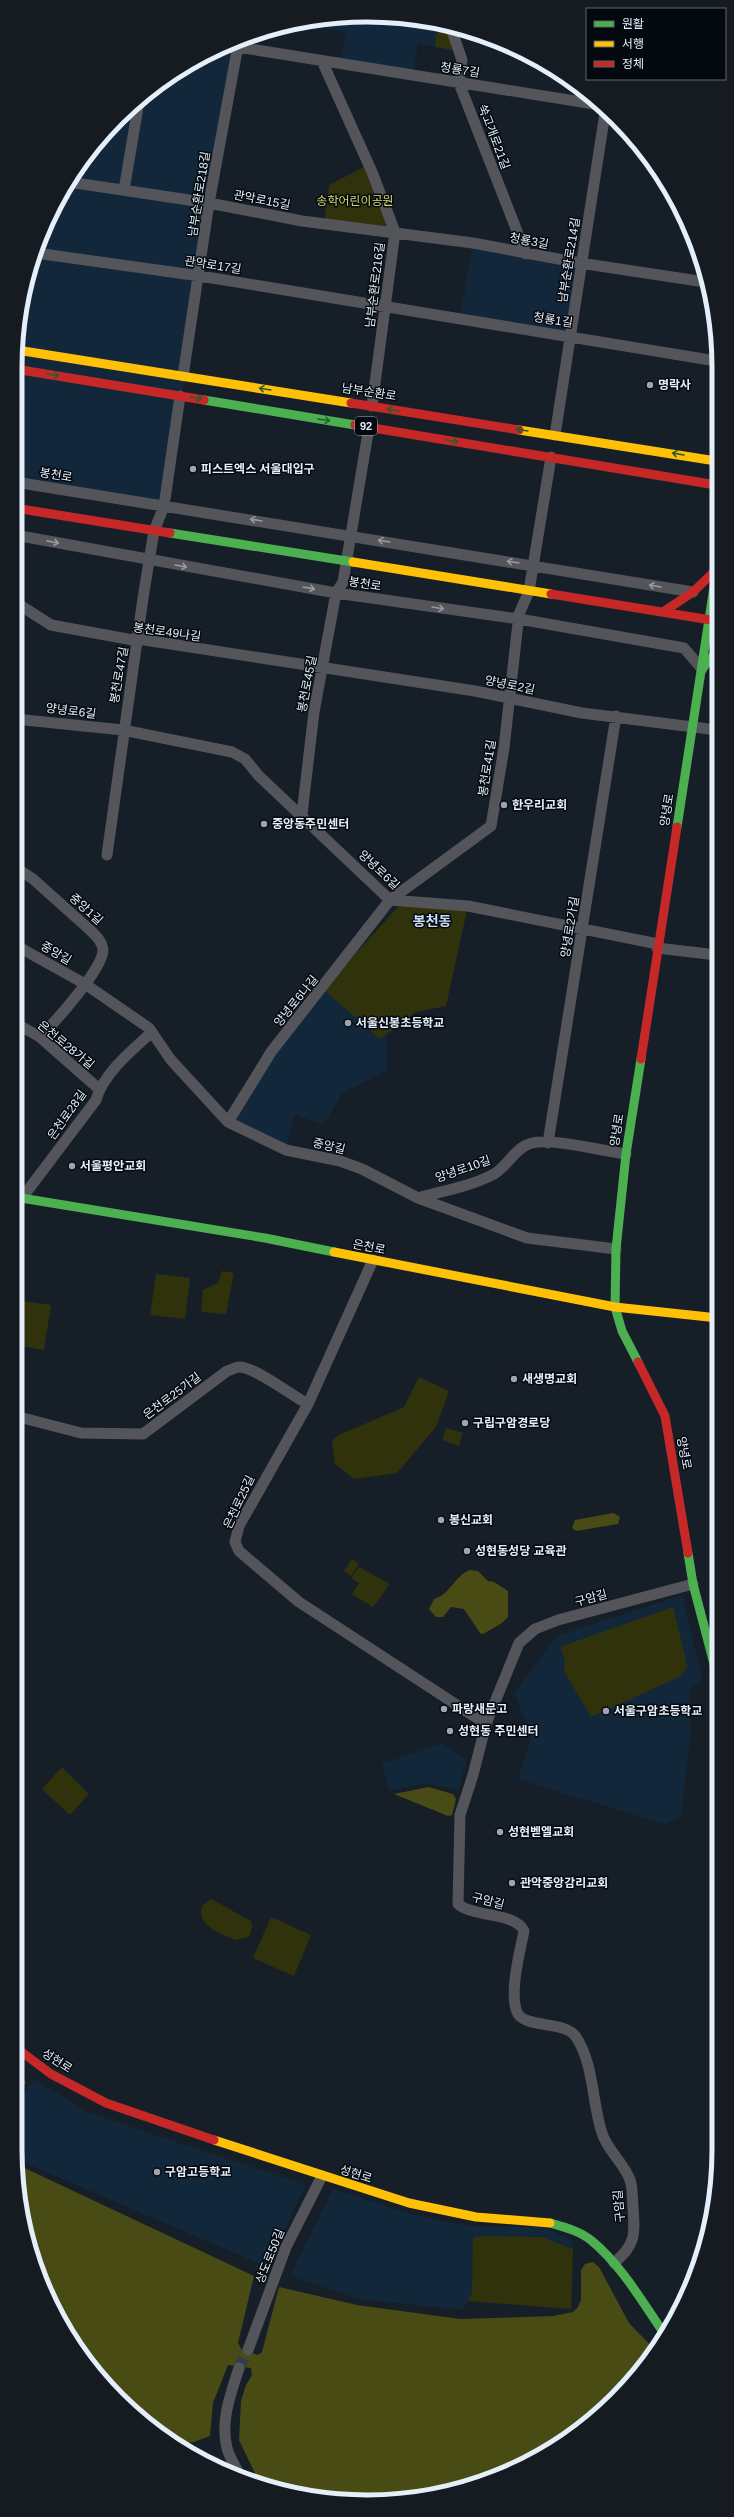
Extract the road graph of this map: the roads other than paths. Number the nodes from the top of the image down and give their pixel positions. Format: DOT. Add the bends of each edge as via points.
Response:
graph roads {
  1 [pos="453,33"];
  2 [pos="243,45"];
  3 [pos="237,47"];
  4 [pos="322,61"];
  5 [pos="459,83"];
  6 [pos="588,103"];
  7 [pos="137,110"];
  8 [pos="604,117"];
  9 [pos="75,183"];
  10 [pos="124,190"];
  11 [pos="209,203"];
  12 [pos="395,232"];
  13 [pos="41,254"];
  14 [pos="526,254"];
  15 [pos="580,263"];
  16 [pos="200,276"];
  17 [pos="701,281"];
  18 [pos="385,306"];
  19 [pos="570,336"];
  20 [pos="23,351"];
  21 [pos="712,360"];
  22 [pos="22,371"];
  23 [pos="183,376"];
  24 [pos="180,396"];
  25 [pos="372,406"];
  26 [pos="368,427"];
  27 [pos="539,432"];
  28 [pos="555,435"];
  29 [pos="606,442"];
  30 [pos="535,455"];
  31 [pos="551,457"];
  32 [pos="712,460"];
  33 [pos="601,466"];
  34 [pos="22,483"];
  35 [pos="712,484"];
  36 [pos="164,506"];
  37 [pos="22,509"];
  38 [pos="154,531"];
  39 [pos="22,536"];
  40 [pos="351,536"];
  41 [pos="149,561"];
  42 [pos="347,561"];
  43 [pos="534,565"];
  44 [pos="712,574"];
  45 [pos="530,591"];
  46 [pos="693,592"];
  47 [pos="336,593"];
  48 [pos="22,606"];
  49 [pos="663,612"];
  50 [pos="519,619"];
  51 [pos="712,621"];
  52 [pos="712,632"];
  53 [pos="138,639"];
  54 [pos="709,663"];
  55 [pos="323,668"];
  56 [pos="510,698"];
  57 [pos="616,716"];
  58 [pos="22,720"];
  59 [pos="692,726"];
  60 [pos="712,729"];
  61 [pos="123,730"];
  62 [pos="302,814"];
  63 [pos="107,855"];
  64 [pos="22,872"];
  65 [pos="390,900"];
  66 [pos="583,929"];
  67 [pos="658,946"];
  68 [pos="22,948"];
  69 [pos="712,954"];
  70 [pos="85,984"];
  71 [pos="22,1026"];
  72 [pos="152,1032"];
  73 [pos="40,1038"];
  74 [pos="99,1089"];
  75 [pos="228,1122"];
  76 [pos="548,1143"];
  77 [pos="626,1154"];
  78 [pos="22,1194"];
  79 [pos="22,1198"];
  80 [pos="418,1198"];
  81 [pos="616,1248"];
  82 [pos="373,1260"];
  83 [pos="615,1307"];
  84 [pos="712,1317"];
  85 [pos="308,1404"];
  86 [pos="22,1418"];
  87 [pos="693,1584"];
  88 [pos="712,1656"];
  89 [pos="486,1724"];
  90 [pos="22,2051"];
  91 [pos="322,2176"];
  92 [pos="614,2263"];
  93 [pos="661,2330"];
  94 [pos="248,2350"];
  95 [pos="239,2368"];
  96 [pos="237,2470"];
  1 -- 5 [label="street, 쑥고개로21길" via="462,60"];
  2 -- 4 [label="street, 청룡7길"];
  3 -- 11 [label="street, 남부순환로218길"];
  4 -- 5 [label="street, 청룡7길"];
  4 -- 12 [label="street, 남부순환로216길" via="372,172"];
  5 -- 6 [label="street, 청룡7길"];
  5 -- 14 [label="street, 쑥고개로21길"];
  7 -- 10 [label="street"];
  8 -- 15 [label="street, 남부순환로214길"];
  9 -- 10 [label="street, 관악로15길"];
  10 -- 11 [label="street, 관악로15길"];
  11 -- 12 [label="street, 관악로15길" via="302,221"];
  11 -- 16 [label="street, 남부순환로218길"];
  12 -- 14 [label="street, 청룡3길" via="473,243"];
  12 -- 18 [label="street, 남부순환로216길"];
  13 -- 16 [label="street, 관악로17길"];
  14 -- 15 [label="street, 청룡3길"];
  15 -- 17 [label="street, 청룡3길"];
  15 -- 19 [label="street, 남부순환로214길"];
  16 -- 18 [label="street, 관악로17길"];
  16 -- 23 [label="street, 남부순환로218길"];
  18 -- 19 [label="street, 청룡1길"];
  18 -- 25 [label="street, 남부순환로216길"];
  19 -- 21 [label="street, 청룡1길"];
  19 -- 28 [label="street, 남부순환로214길"];
  20 -- 23 [label="main road, 남부순환로 / 92"];
  22 -- 24 [label="main road, 92, one-way"];
  25 -- 23 [label="main road, 남부순환로 / 92, one-way"];
  24 -- 26 [label="main road, 92, one-way"];
  24 -- 36 [label="street"];
  27 -- 25 [label="main road, 남부순환로 / 92, one-way"];
  26 -- 30 [label="main road, 92, one-way"];
  26 -- 40 [label="street"];
  27 -- 28 [label="main road, 남부순환로 / 92"];
  27 -- 30 [label="main road" via="545,436 547,445 541,453"];
  28 -- 29 [label="main road, 남부순환로 / 92"];
  32 -- 29 [label="main road, 남부순환로 / 92, one-way"];
  29 -- 33 [label="main road" via="599,443 592,453 595,462"];
  30 -- 31 [label="main road, 92"];
  31 -- 33 [label="main road, 92"];
  31 -- 43 [label="street"];
  33 -- 35 [label="main road, 92"];
  34 -- 36 [label="street, 봉천로"];
  36 -- 38 [label="street"];
  40 -- 36 [label="street, 봉천로, one-way"];
  37 -- 38 [label="main road, 봉천로"];
  38 -- 41 [label="street, 봉천로47길"];
  38 -- 42 [label="main road, 봉천로"];
  39 -- 41 [label="street, 봉천로, one-way"];
  40 -- 42 [label="street"];
  43 -- 40 [label="street, 봉천로, one-way"];
  41 -- 47 [label="street, 봉천로, one-way"];
  41 -- 53 [label="street, 봉천로47길"];
  42 -- 45 [label="main road, 봉천로"];
  42 -- 47 [label="street, 봉천로45길" via="343,582"];
  43 -- 45 [label="street"];
  46 -- 43 [label="street, 봉천로, one-way"];
  44 -- 46 [label="main road"];
  45 -- 49 [label="main road, 봉천로"];
  45 -- 50 [label="street, 봉천로41길"];
  46 -- 49 [label="main road"];
  47 -- 50 [label="street, 봉천로, one-way"];
  47 -- 55 [label="street, 봉천로45길"];
  48 -- 53 [label="street, 봉천로49나길" via="51,625"];
  49 -- 51 [label="main road, 봉천로"];
  50 -- 54 [label="street, 봉천로" via="684,648"];
  50 -- 56 [label="street, 봉천로41길"];
  52 -- 54 [label="main road, 양녕로"];
  53 -- 55 [label="street, 봉천로49나길"];
  53 -- 61 [label="street, 봉천로47길"];
  54 -- 59 [label="main road, 양녕로"];
  55 -- 56 [label="street, 양녕로2길"];
  55 -- 62 [label="street, 봉천로45길" via="313,720"];
  56 -- 57 [label="street, 양녕로2길" via="582,713"];
  56 -- 65 [label="street, 봉천로41길" via="491,826"];
  57 -- 59 [label="street, 양녕로2길"];
  57 -- 66 [label="street, 양녕로2가길"];
  58 -- 61 [label="street, 양녕로6길"];
  59 -- 60 [label="street, 양녕로2길"];
  59 -- 67 [label="main road, 양녕로"];
  61 -- 62 [label="street, 양녕로6길" via="232,752 245,759 258,776"];
  61 -- 63 [label="street"];
  62 -- 65 [label="street, 양녕로6길"];
  64 -- 70 [label="street, 중앙1길" via="98,937 102,944 102,955"];
  65 -- 66 [label="street, 양녕로6길" via="468,906"];
  65 -- 75 [label="street, 양녕로6나길" via="271,1052"];
  66 -- 67 [label="street, 양녕로6길"];
  66 -- 76 [label="street, 양녕로2가길"];
  67 -- 69 [label="street, 양녕로6길"];
  67 -- 77 [label="main road, 양녕로"];
  68 -- 70 [label="street, 중앙길"];
  70 -- 72 [label="street, 중앙길"];
  70 -- 73 [label="street"];
  71 -- 73 [label="street, 은천로28가길"];
  72 -- 74 [label="street, 은천로28길" via="134,1048"];
  72 -- 75 [label="street, 중앙길" via="171,1060"];
  73 -- 74 [label="street, 은천로28가길"];
  74 -- 78 [label="street, 은천로28길" via="96,1100"];
  75 -- 80 [label="street, 중앙길" via="286,1150 340,1161 362,1169"];
  76 -- 77 [label="street, 양녕로10길"];
  76 -- 80 [label="street, 양녕로10길" via="532,1143 522,1147 501,1169 489,1177"];
  77 -- 81 [label="main road, 양녕로"];
  79 -- 82 [label="main road, 은천로" via="265,1238"];
  80 -- 81 [label="street, 중앙길" via="527,1238"];
  81 -- 83 [label="main road, 양녕로"];
  82 -- 83 [label="main road, 은천로"];
  82 -- 85 [label="street, 은천로25길"];
  83 -- 84 [label="main road, 은천로"];
  83 -- 87 [label="main road, 양녕로" via="622,1331 665,1416"];
  85 -- 86 [label="street, 은천로25가길" via="288,1394 258,1372 239,1367 227,1371 143,1434 81,1433"];
  85 -- 89 [label="street, 은천로25길" via="237,1530 235,1542 239,1551 299,1602"];
  87 -- 88 [label="main road, 양녕로"];
  87 -- 89 [label="street, 구암길" via="558,1620 530,1632 516,1648"];
  89 -- 92 [label="street, 구암길" via="474,1775 460,1815 458,1904 474,1912 513,1920 521,1925 524,1931 516,1981 517,2013 524,2020 564,2029 577,2038 585,2060 602,2134 630,2180 635,2232 626,2253"];
  90 -- 91 [label="main road, 성현로" via="51,2074 106,2103"];
  91 -- 92 [label="main road, 성현로" via="409,2203 476,2217 545,2222 569,2228 591,2240"];
  91 -- 94 [label="street, 상도로50길" via="286,2248"];
  92 -- 93 [label="main road, 성현로"];
  95 -- 96 [label="street" via="229,2397 226,2419 227,2448"];
}
